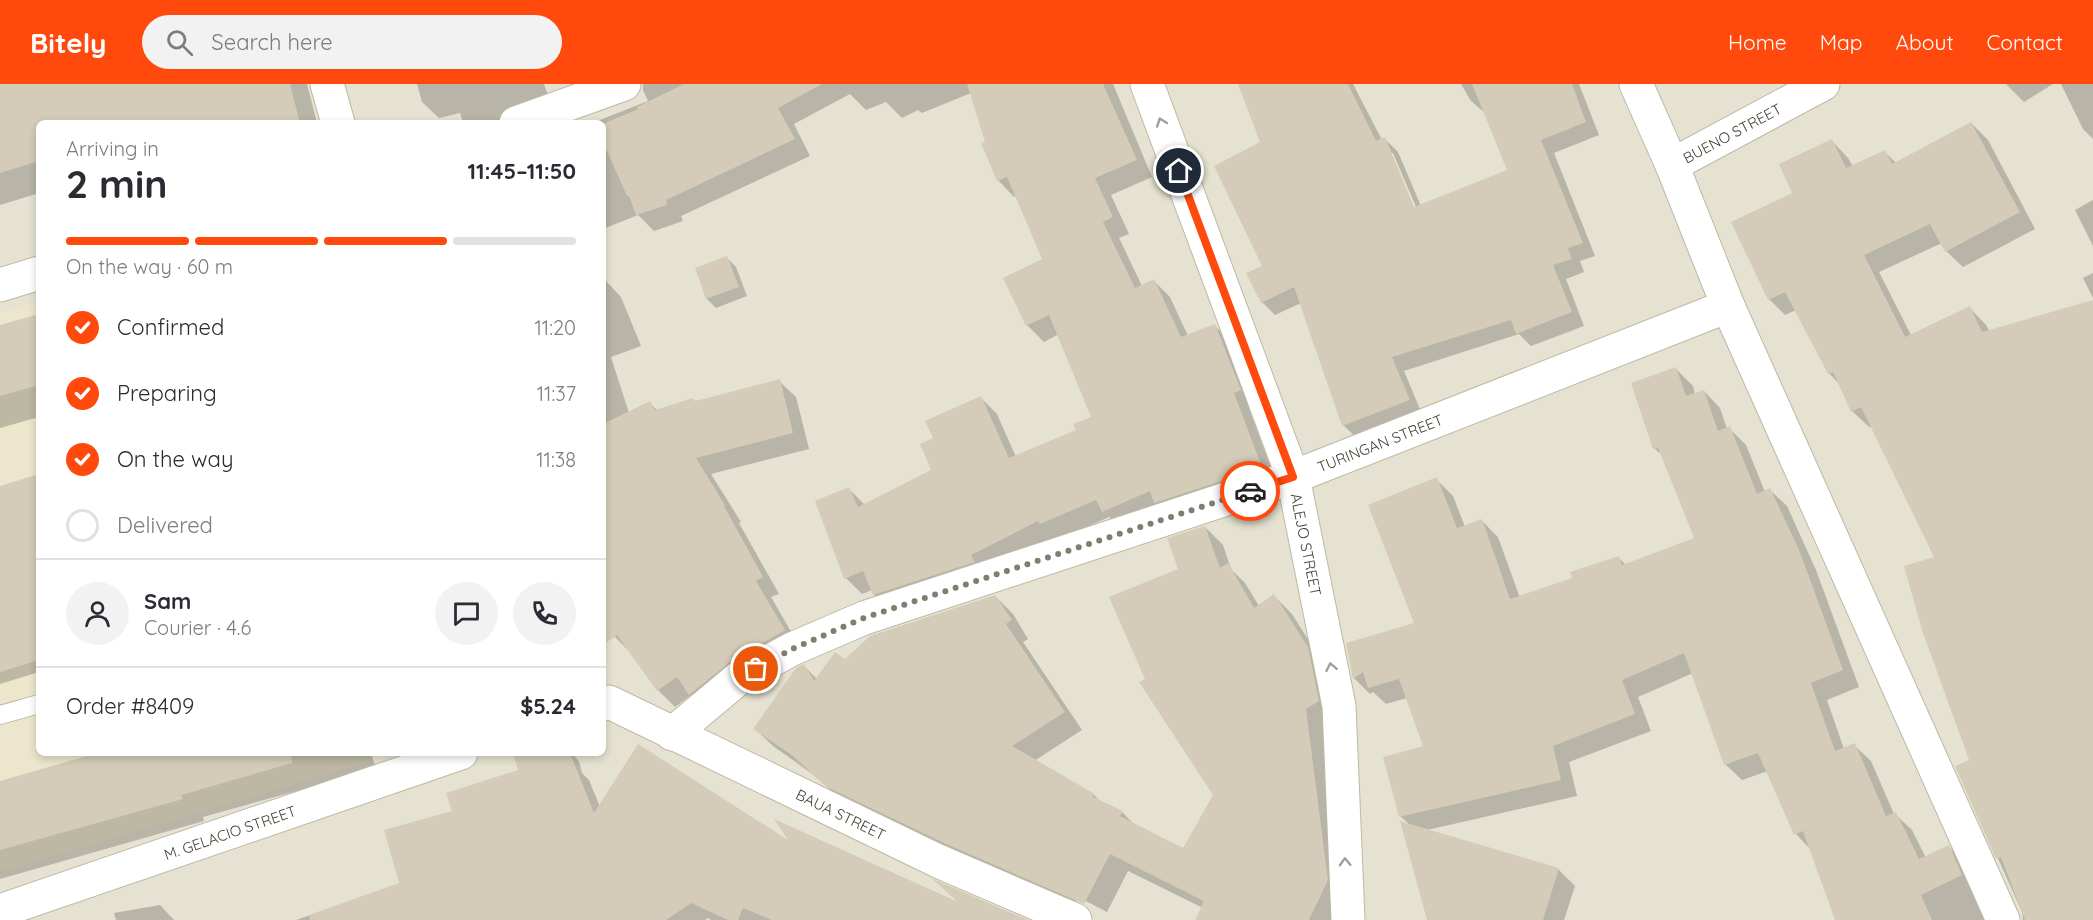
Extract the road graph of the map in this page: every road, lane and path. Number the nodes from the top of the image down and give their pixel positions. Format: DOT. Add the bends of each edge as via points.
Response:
graph roads {
  1 [pos="327,84"];
  2 [pos="624,84"];
  3 [pos="1147,84"];
  4 [pos="1636,84"];
  5 [pos="1823,84"];
  6 [pos="337,120"];
  7 [pos="524,120"];
  8 [pos="1672,165"];
  9 [pos="36,274"];
  10 [pos="0,285"];
  11 [pos="1728,306"];
  12 [pos="1293,477"];
  13 [pos="606,701"];
  14 [pos="36,705"];
  15 [pos="0,715"];
  16 [pos="672,734"];
  17 [pos="452,756"];
  18 [pos="0,911"];
  19 [pos="1075,920"];
  20 [pos="1348,920"];
  21 [pos="2003,920"];
  1 -- 6 [label="street"];
  2 -- 7 [label="street"];
  12 -- 3 [label="street, ALEJO STREET, one-way"];
  4 -- 8 [label="street"];
  5 -- 8 [label="street, BUENO STREET"];
  8 -- 11 [label="street"];
  9 -- 10 [label="street"];
  11 -- 12 [label="street, TURINGAN STREET"];
  11 -- 21 [label="street"];
  12 -- 16 [label="street, TURINGAN STREET" via="864,618 792,649 739,678"];
  20 -- 12 [label="street, ALEJO STREET, one-way" via="1339,706"];
  13 -- 16 [label="street, BAUA STREET"];
  14 -- 15 [label="lane"];
  16 -- 19 [label="street, BAUA STREET" via="938,861"];
  17 -- 18 [label="street, M. GELACIO STREET"];
}
